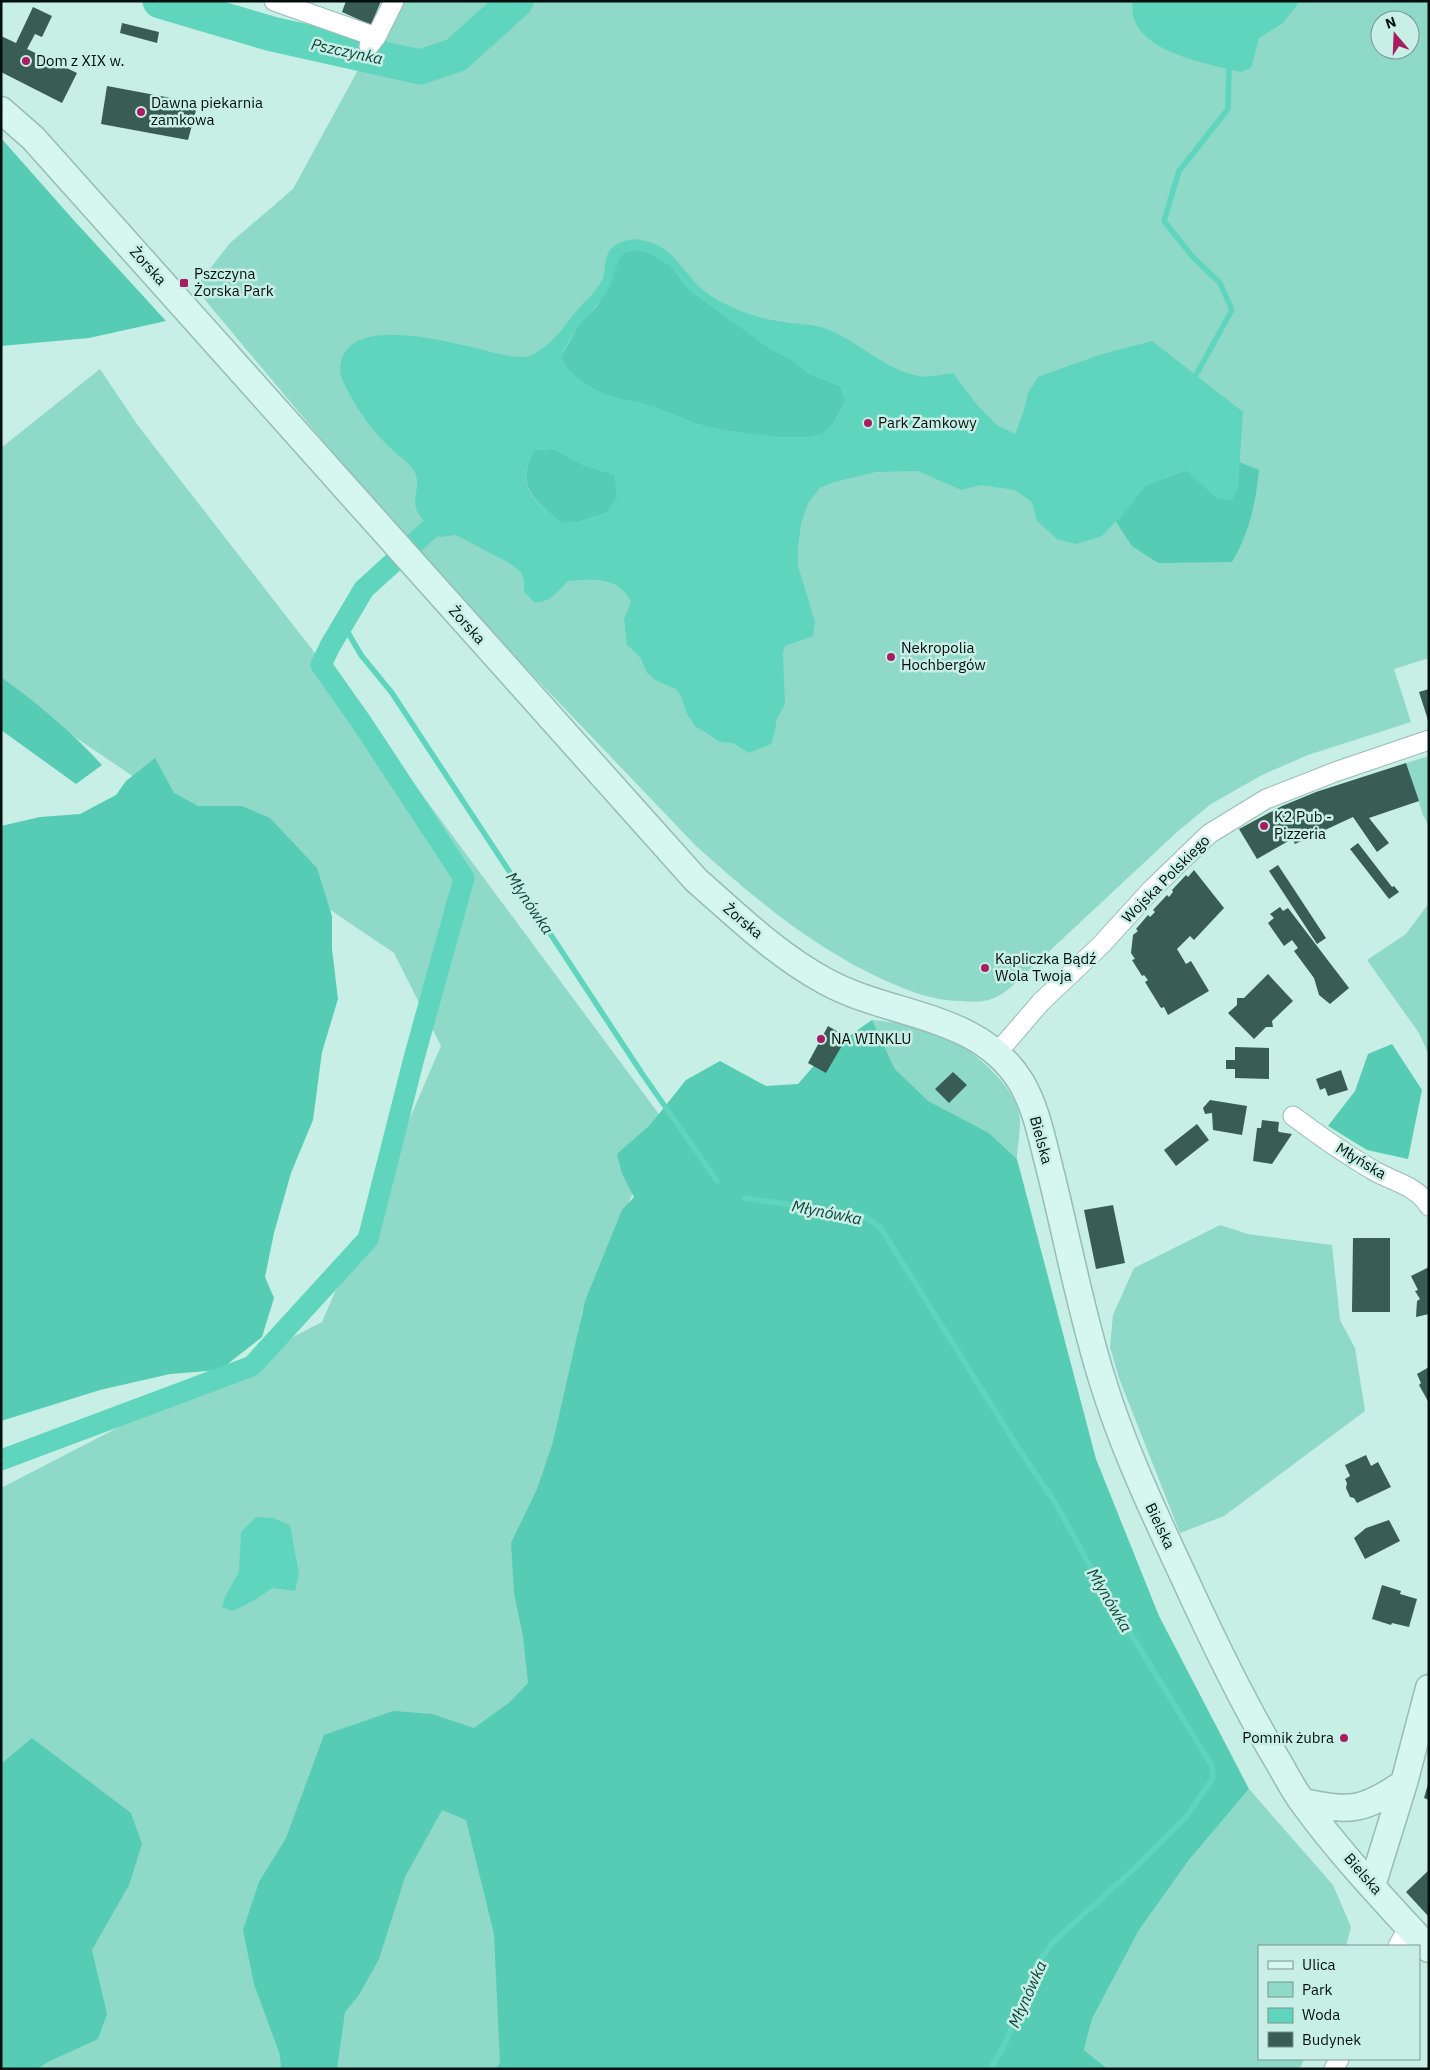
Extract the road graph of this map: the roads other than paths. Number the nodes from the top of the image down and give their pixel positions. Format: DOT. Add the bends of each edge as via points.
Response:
graph roads {
  1 [pos="274,1"];
  2 [pos="394,1"];
  3 [pos="1,110"];
  4 [pos="1429,740"];
  5 [pos="997,1053"];
  6 [pos="1293,1116"];
  7 [pos="1429,1206"];
  8 [pos="1429,1688"];
  9 [pos="1404,1782"];
  10 [pos="1303,1802"];
  11 [pos="1372,1886"];
  12 [pos="1403,1937"];
  13 [pos="1429,1949"];
  1 -- 2 [label="street" via="372,42"];
  3 -- 5 [label="main road, Żorska" via="33,138 696,880 794,963 825,982 856,997 950,1024 976,1037"];
  4 -- 5 [label="street, Wojska Polskiego" via="1266,799 1209,834 1041,1002"];
  5 -- 10 [label="main road, Bielska" via="1021,1082 1033,1108 1101,1377 1121,1436 1229,1672"];
  6 -- 7 [label="street, Młyńska" via="1372,1170 1417,1191"];
  8 -- 9 [label="main road"];
  9 -- 10 [label="main road" via="1372,1803 1356,1808"];
  9 -- 11 [label="main road"];
  10 -- 11 [label="main road, Bielska"];
  11 -- 12 [label="main road, Bielska"];
  12 -- 13 [label="main road, Bielska"];
}
